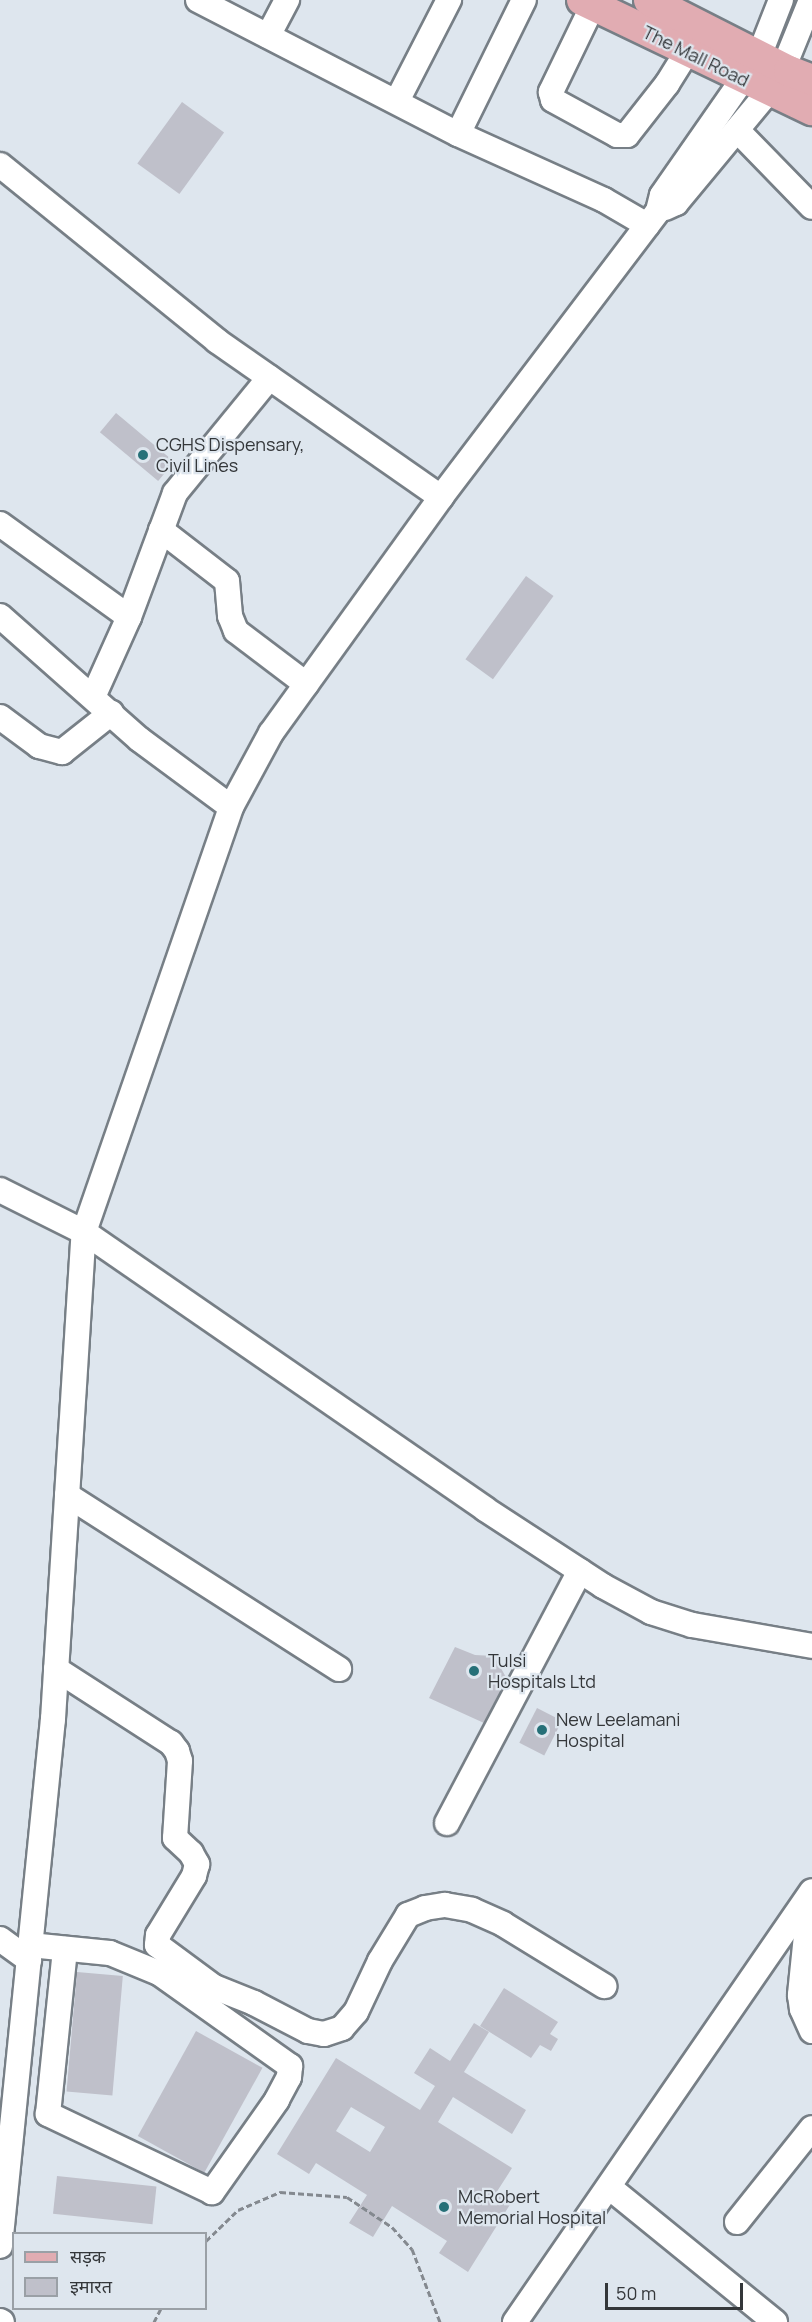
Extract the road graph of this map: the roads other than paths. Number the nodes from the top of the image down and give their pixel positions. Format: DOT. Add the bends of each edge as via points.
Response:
graph roads {
  1 [pos="198,0"];
  2 [pos="287,0"];
  3 [pos="449,0"];
  4 [pos="524,0"];
  5 [pos="649,0"];
  6 [pos="782,0"];
  7 [pos="811,0"];
  8 [pos="587,3"];
  9 [pos="268,36"];
  10 [pos="688,51"];
  11 [pos="764,74"];
  12 [pos="812,80"];
  13 [pos="397,101"];
  14 [pos="812,110"];
  15 [pos="737,130"];
  16 [pos="458,134"];
  17 [pos="0,165"];
  18 [pos="812,207"];
  19 [pos="652,218"];
  20 [pos="269,378"];
  21 [pos="441,497"];
  22 [pos="0,524"];
  23 [pos="161,530"];
  24 [pos="0,616"];
  25 [pos="129,617"];
  26 [pos="306,684"];
  27 [pos="93,697"];
  28 [pos="111,713"];
  29 [pos="1,720"];
  30 [pos="231,807"];
  31 [pos="0,1190"];
  32 [pos="84,1232"];
  33 [pos="67,1495"];
  34 [pos="580,1571"];
  35 [pos="812,1646"];
  36 [pos="56,1669"];
  37 [pos="339,1669"];
  38 [pos="447,1823"];
  39 [pos="811,1892"];
  40 [pos="0,1939"];
  41 [pos="65,1949"];
  42 [pos="29,1952"];
  43 [pos="604,1986"];
  44 [pos="812,2031"];
  45 [pos="6,2127"];
  46 [pos="812,2128"];
  47 [pos="609,2187"];
  48 [pos="736,2222"];
  49 [pos="0,2246"];
  50 [pos="514,2322"];
  51 [pos="775,2322"];
  1 -- 9 [label="street"];
  2 -- 9 [label="street"];
  3 -- 13 [label="street"];
  4 -- 16 [label="street"];
  5 -- 11 [label="main road, The Mall Road"];
  6 -- 11 [label="street"];
  7 -- 11 [label="street"];
  8 -- 10 [label="main road, The Mall Road"];
  8 -- 10 [label="street" via="550,92 553,100 617,135 627,135"];
  9 -- 13 [label="street"];
  10 -- 11 [label="main road, The Mall Road"];
  11 -- 12 [label="main road, The Mall Road"];
  11 -- 14 [label="main road, The Mall Road"];
  11 -- 15 [label="street"];
  11 -- 19 [label="street" via="662,195"];
  13 -- 16 [label="street"];
  15 -- 18 [label="street"];
  15 -- 19 [label="street" via="676,203"];
  16 -- 19 [label="street"];
  17 -- 20 [label="street" via="217,341"];
  19 -- 21 [label="street"];
  20 -- 21 [label="street"];
  20 -- 23 [label="street" via="183,480 174,493"];
  21 -- 26 [label="street"];
  22 -- 25 [label="street"];
  23 -- 25 [label="street"];
  23 -- 26 [label="street" via="227,581 230,616 236,631"];
  24 -- 27 [label="street"];
  25 -- 27 [label="street"];
  26 -- 30 [label="street" via="271,733"];
  27 -- 28 [label="street"];
  28 -- 29 [label="street" via="62,752 39,746"];
  28 -- 30 [label="street" via="139,739"];
  30 -- 32 [label="street"];
  31 -- 32 [label="street"];
  32 -- 33 [label="street"];
  32 -- 34 [label="street"];
  33 -- 36 [label="street"];
  33 -- 37 [label="street"];
  34 -- 35 [label="street" via="651,1612 692,1625"];
  34 -- 38 [label="street"];
  36 -- 42 [label="street"];
  36 -- 43 [label="street" via="171,1743 177,1751 180,1761 175,1838 197,1864 194,1876 158,1935 157,1945 220,1990 308,2031 324,2034 342,2028 356,2012 408,1915 445,1905 472,1910 503,1924"];
  39 -- 44 [label="street" via="800,1995"];
  39 -- 47 [label="street"];
  40 -- 42 [label="street"];
  41 -- 41 [label="street" via="110,1953 159,1973 290,2066 277,2100 212,2192 48,2114"];
  41 -- 42 [label="street"];
  42 -- 45 [label="street"];
  45 -- 49 [label="street"];
  46 -- 48 [label="street"];
  47 -- 50 [label="street"];
  47 -- 51 [label="street"];
}
